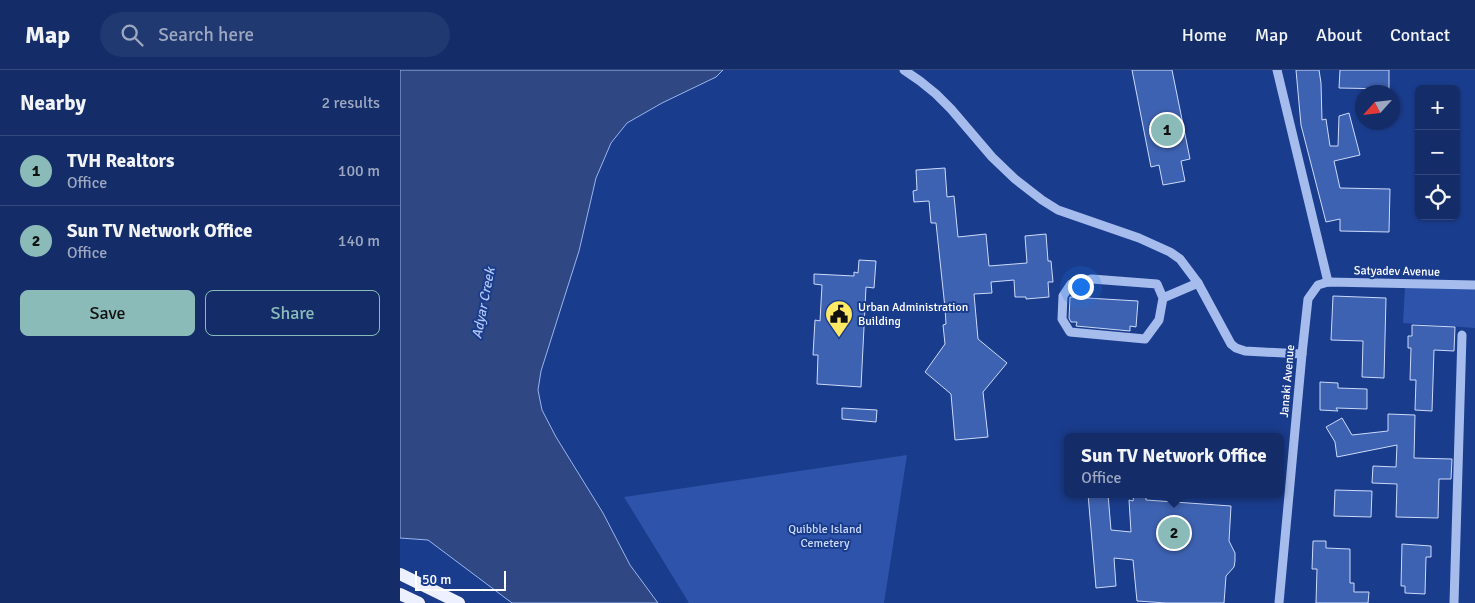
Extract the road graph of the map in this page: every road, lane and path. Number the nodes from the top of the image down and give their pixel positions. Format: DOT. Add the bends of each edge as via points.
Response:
graph roads {
  1 [pos="904,70"];
  2 [pos="1277,70"];
  3 [pos="1328,282"];
  4 [pos="1198,283"];
  5 [pos="1318,285"];
  6 [pos="1475,285"];
  7 [pos="1163,298"];
  8 [pos="1462,335"];
  9 [pos="1302,354"];
  10 [pos="400,574"];
  11 [pos="400,594"];
  12 [pos="419,603"];
  13 [pos="459,603"];
  14 [pos="1279,603"];
  15 [pos="1454,603"];
  1 -- 4 [label="street" via="936,94 992,157 1042,200 1058,210 1170,252 1180,258"];
  2 -- 3 [label="street"];
  3 -- 5 [label="street, Satyadev Avenue"];
  3 -- 6 [label="street, Satyadev Avenue"];
  4 -- 7 [label="street"];
  4 -- 9 [label="street" via="1236,348"];
  5 -- 9 [label="street, Janaki Avenue" via="1308,299"];
  7 -- 7 [label="street" via="1159,320 1146,339 1070,332 1062,319 1063,296 1071,284 1092,279 1157,284"];
  8 -- 15 [label="street"];
  9 -- 14 [label="street, Janaki Avenue"];
  10 -- 13 [label="main road"];
  11 -- 12 [label="main road"];
}
